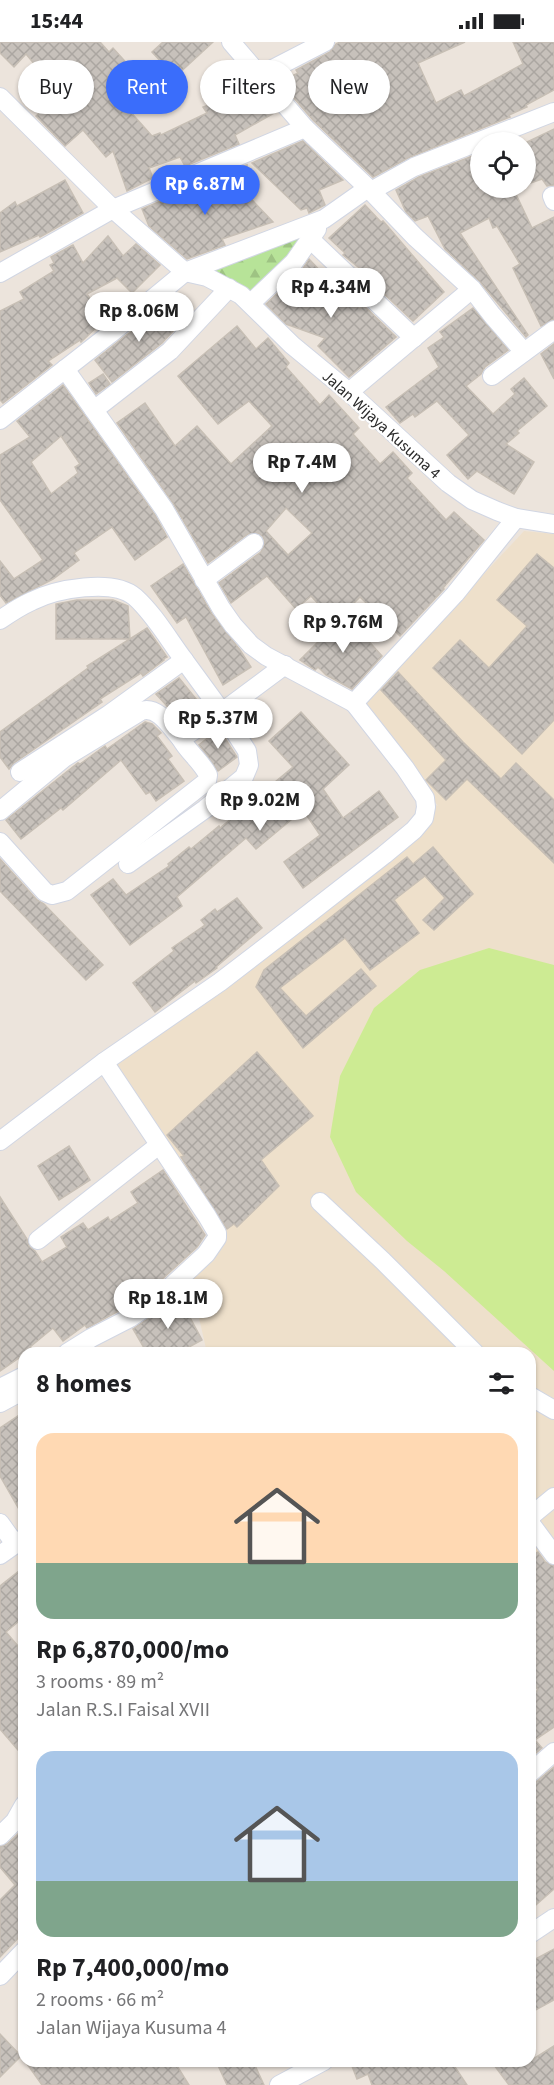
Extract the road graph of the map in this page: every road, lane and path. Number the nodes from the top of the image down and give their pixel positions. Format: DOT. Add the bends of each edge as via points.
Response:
graph roads {
  1 [pos="231,42"];
  2 [pos="326,42"];
  3 [pos="247,60"];
  4 [pos="291,60"];
  5 [pos="0,97"];
  6 [pos="554,112"];
  7 [pos="293,114"];
  8 [pos="305,128"];
  9 [pos="369,189"];
  10 [pos="113,209"];
  11 [pos="324,219"];
  12 [pos="310,239"];
  13 [pos="185,272"];
  14 [pos="0,273"];
  15 [pos="229,288"];
  16 [pos="472,289"];
  17 [pos="251,303"];
  18 [pos="554,330"];
  19 [pos="414,338"];
  20 [pos="524,352"];
  21 [pos="65,369"];
  22 [pos="492,376"];
  23 [pos="349,392"];
  24 [pos="94,410"];
  25 [pos="0,420"];
  26 [pos="516,518"];
  27 [pos="554,524"];
  28 [pos="254,543"];
  29 [pos="204,580"];
  30 [pos="0,620"];
  31 [pos="184,660"];
  32 [pos="285,665"];
  33 [pos="354,703"];
  34 [pos="222,712"];
  35 [pos="181,739"];
  36 [pos="20,772"];
  37 [pos="0,811"];
  38 [pos="0,842"];
  39 [pos="128,864"];
  40 [pos="104,1062"];
  41 [pos="0,1141"];
  42 [pos="159,1145"];
  43 [pos="320,1202"];
  44 [pos="38,1240"];
  45 [pos="77,1347"];
  46 [pos="469,1347"];
  47 [pos="18,1379"];
  48 [pos="0,1388"];
  49 [pos="18,1393"];
  50 [pos="536,1400"];
  51 [pos="0,1403"];
  52 [pos="554,1410"];
  53 [pos="554,1497"];
  54 [pos="536,1510"];
  55 [pos="0,1523"];
  56 [pos="536,1531"];
  57 [pos="18,1539"];
  58 [pos="18,1542"];
  59 [pos="554,1555"];
  60 [pos="0,1556"];
  61 [pos="554,1752"];
  62 [pos="536,1768"];
  63 [pos="18,1821"];
  64 [pos="0,1836"];
  65 [pos="554,1918"];
  66 [pos="536,1930"];
  67 [pos="18,1956"];
  68 [pos="0,1976"];
  69 [pos="313,2067"];
  70 [pos="279,2085"];
  1 -- 3 [label="street"];
  2 -- 4 [label="street"];
  5 -- 10 [label="street"];
  6 -- 9 [label="street" via="414,167"];
  7 -- 8 [label="street"];
  8 -- 9 [label="street"];
  8 -- 10 [label="street"];
  9 -- 11 [label="street"];
  9 -- 16 [label="street"];
  10 -- 13 [label="street"];
  10 -- 14 [label="street"];
  11 -- 12 [label="street"];
  11 -- 13 [label="street"];
  12 -- 17 [label="street" via="294,262"];
  12 -- 19 [label="street"];
  13 -- 15 [label="street, Jalan Wijaya Kusuma 4"];
  13 -- 21 [label="street"];
  15 -- 17 [label="street, Jalan Wijaya Kusuma 4"];
  15 -- 24 [label="street" via="170,351"];
  16 -- 19 [label="street"];
  16 -- 20 [label="street"];
  17 -- 23 [label="street, Jalan Wijaya Kusuma 4" via="292,345"];
  18 -- 20 [label="street"];
  19 -- 23 [label="street"];
  20 -- 22 [label="street"];
  21 -- 24 [label="street"];
  21 -- 25 [label="street"];
  23 -- 26 [label="street, Jalan Wijaya Kusuma 4" via="448,483 471,500"];
  24 -- 29 [label="street" via="164,509"];
  26 -- 27 [label="street, Jalan Wijaya Kusuma 4"];
  26 -- 33 [label="street" via="455,594"];
  28 -- 29 [label="street"];
  29 -- 32 [label="street" via="251,645"];
  30 -- 31 [label="street" via="56,592 101,587 121,590 145,608"];
  31 -- 34 [label="street"];
  31 -- 36 [label="street"];
  32 -- 33 [label="street"];
  32 -- 34 [label="street"];
  33 -- 40 [label="street" via="425,798 424,818 384,855 298,922"];
  34 -- 35 [label="street"];
  34 -- 39 [label="street" via="247,751 249,765 244,777"];
  35 -- 37 [label="street" via="156,711 141,711 64,758"];
  35 -- 38 [label="street" via="205,769 207,781 67,891 52,895 45,892"];
  40 -- 41 [label="street"];
  40 -- 42 [label="street"];
  42 -- 44 [label="street"];
  42 -- 45 [label="street" via="207,1216 217,1238 206,1254 155,1301"];
  43 -- 46 [label="street"];
  47 -- 48 [label="street"];
  49 -- 51 [label="street"];
  50 -- 52 [label="street"];
  53 -- 54 [label="street"];
  55 -- 57 [label="street"];
  56 -- 59 [label="street"];
  58 -- 60 [label="street"];
  61 -- 62 [label="street"];
  63 -- 64 [label="street"];
  65 -- 66 [label="street"];
  67 -- 68 [label="street"];
  69 -- 70 [label="street"];
}
